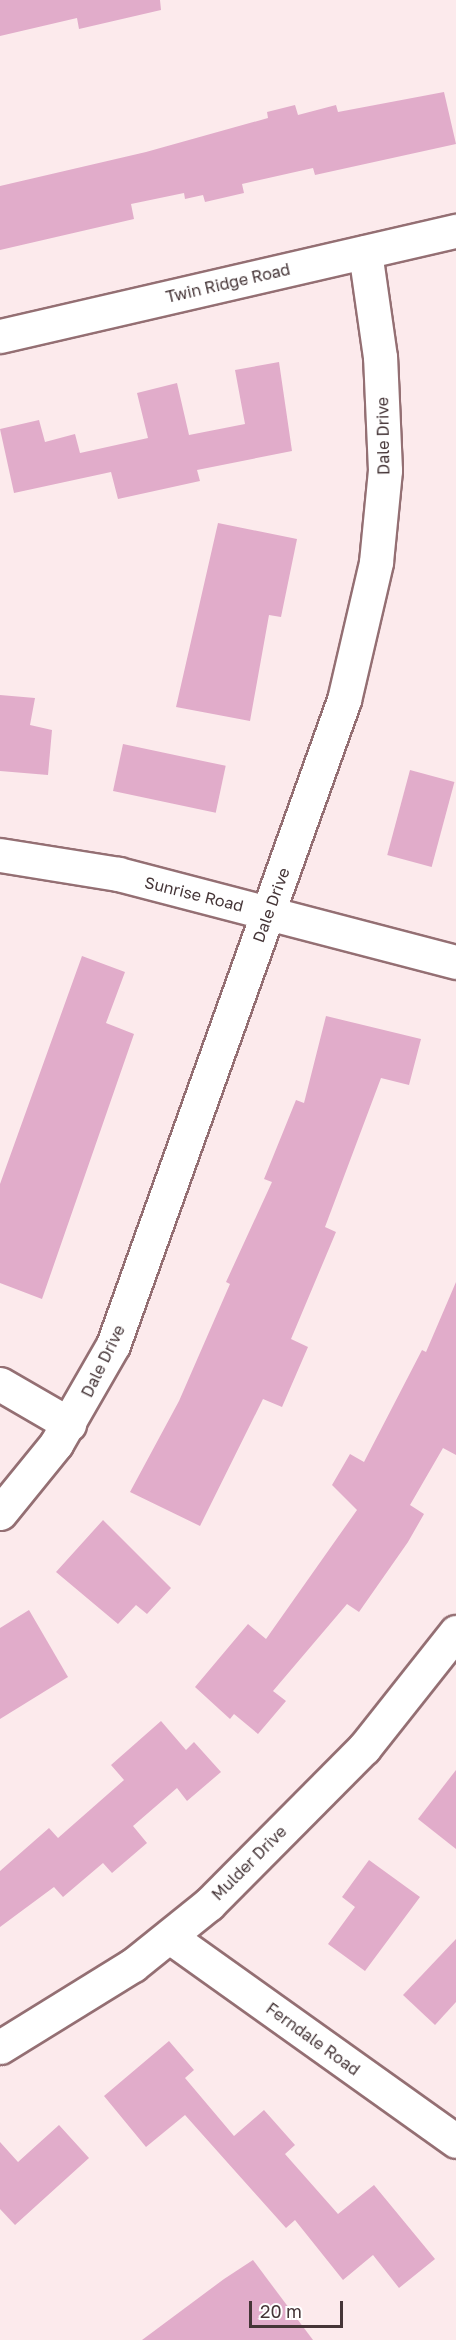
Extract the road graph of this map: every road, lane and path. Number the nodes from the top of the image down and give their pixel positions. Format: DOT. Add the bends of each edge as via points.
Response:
graph roads {
  1 [pos="456,231"];
  2 [pos="365,252"];
  3 [pos="0,336"];
  4 [pos="0,855"];
  5 [pos="269,912"];
  6 [pos="456,962"];
  7 [pos="0,1384"];
  8 [pos="69,1424"];
  9 [pos="0,1513"];
  10 [pos="456,1632"];
  11 [pos="170,1937"];
  12 [pos="0,2047"];
  13 [pos="456,2141"];
  1 -- 2 [label="street, Twin Ridge Road"];
  2 -- 3 [label="street, Twin Ridge Road"];
  2 -- 5 [label="street, Dale Drive" via="385,426 376,562 344,700"];
  4 -- 5 [label="street, Sunrise Road" via="118,874"];
  5 -- 6 [label="street, Sunrise Road"];
  5 -- 8 [label="street, Dale Drive" via="113,1345"];
  7 -- 8 [label="street"];
  8 -- 9 [label="street, Dale Drive"];
  10 -- 11 [label="street, Mulder Drive" via="364,1748"];
  11 -- 12 [label="street, Mulder Drive" via="92,1993"];
  11 -- 13 [label="street, Ferndale Road"];
}
